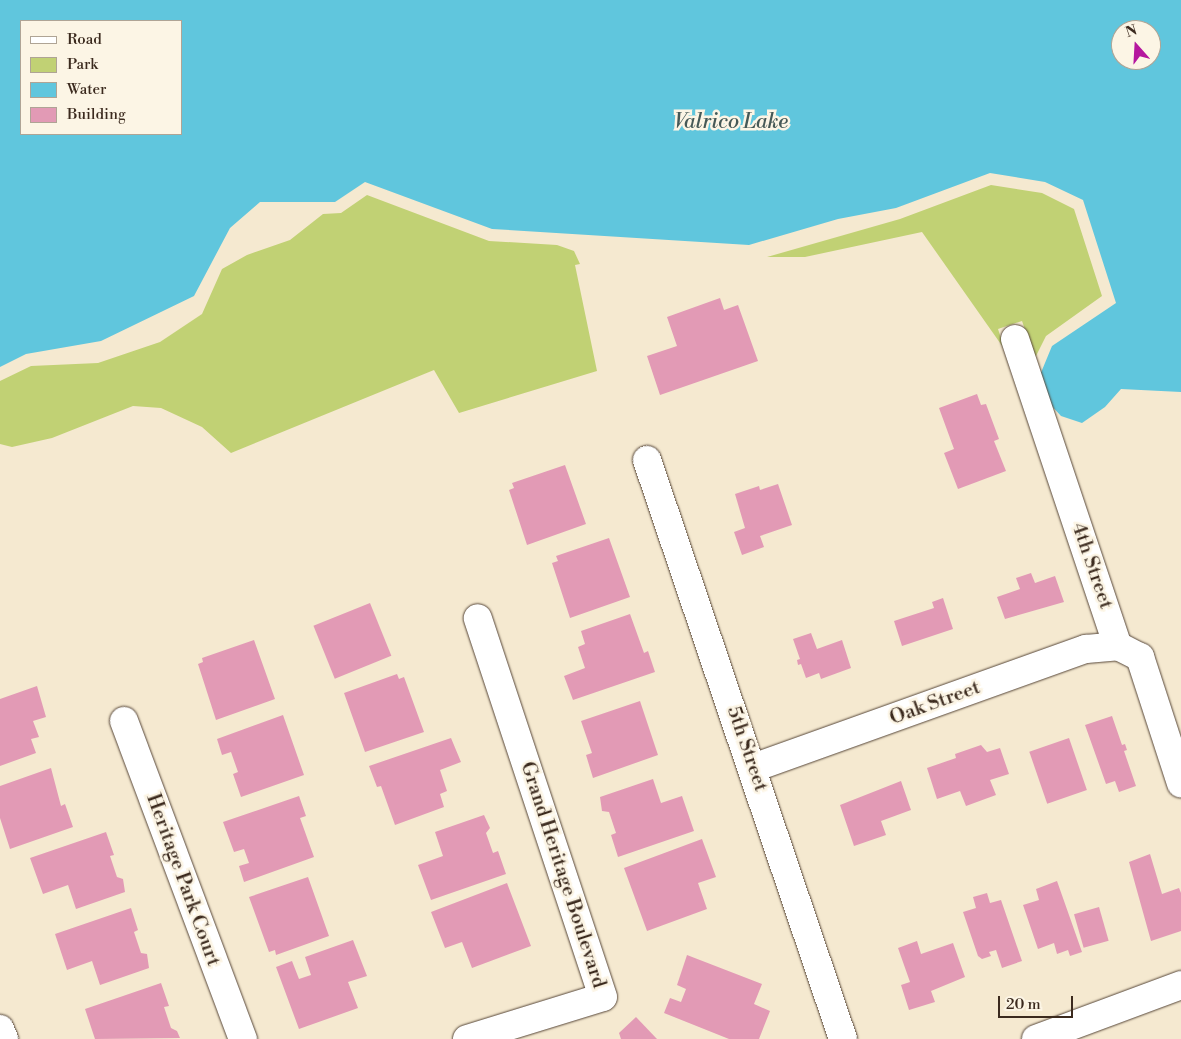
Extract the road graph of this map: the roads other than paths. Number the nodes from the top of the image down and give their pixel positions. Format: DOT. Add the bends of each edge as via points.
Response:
graph roads {
  1 [pos="1015,339"];
  2 [pos="646,460"];
  3 [pos="478,618"];
  4 [pos="1118,646"];
  5 [pos="124,720"];
  6 [pos="753,768"];
  7 [pos="1181,783"];
  8 [pos="1181,985"];
  9 [pos="0,1029"];
  10 [pos="4,1039"];
  11 [pos="243,1039"];
  12 [pos="467,1039"];
  13 [pos="844,1039"];
  14 [pos="1036,1039"];
  1 -- 4 [label="street, 4th Street"];
  2 -- 6 [label="street, 5th Street"];
  3 -- 12 [label="street, Grand Heritage Boulevard" via="604,997"];
  4 -- 6 [label="street, Oak Street" via="1086,649"];
  4 -- 7 [label="street" via="1140,657"];
  5 -- 11 [label="street, Heritage Park Court"];
  6 -- 13 [label="street, 5th Street"];
  8 -- 14 [label="street"];
  9 -- 10 [label="street"];
}
